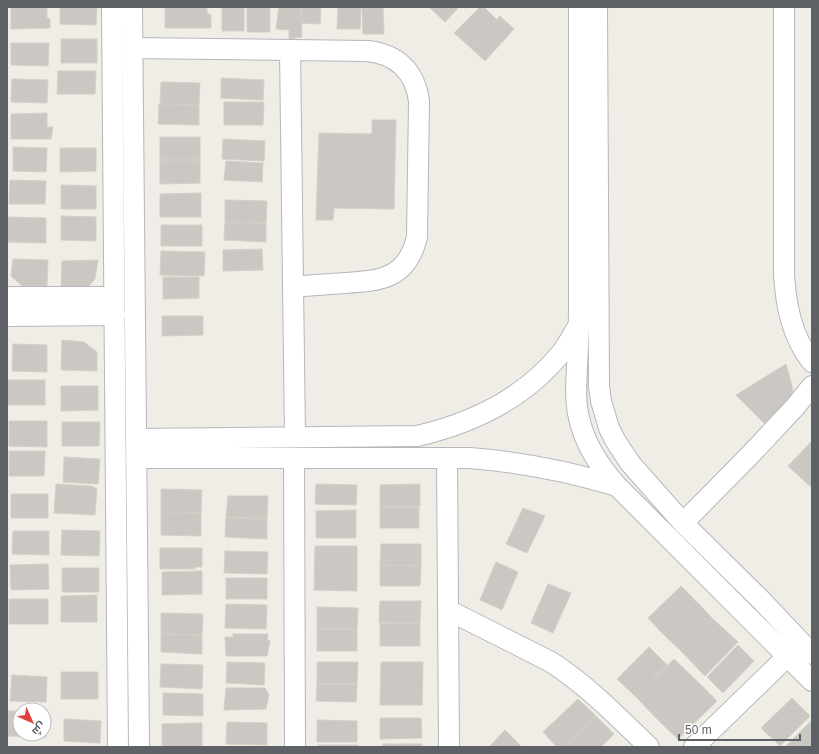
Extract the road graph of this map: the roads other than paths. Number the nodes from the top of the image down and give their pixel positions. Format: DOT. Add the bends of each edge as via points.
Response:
graph roads {
  1 [pos="112,7"];
  2 [pos="132,7"];
  3 [pos="597,7"];
  4 [pos="784,7"];
  5 [pos="575,11"];
  6 [pos="132,48"];
  7 [pos="290,50"];
  8 [pos="293,287"];
  9 [pos="7,297"];
  10 [pos="115,306"];
  11 [pos="7,316"];
  12 [pos="589,323"];
  13 [pos="812,362"];
  14 [pos="812,386"];
  15 [pos="295,437"];
  16 [pos="136,448"];
  17 [pos="294,458"];
  18 [pos="447,458"];
  19 [pos="617,486"];
  20 [pos="683,523"];
  21 [pos="448,610"];
  22 [pos="807,648"];
  23 [pos="788,657"];
  24 [pos="812,681"];
  25 [pos="118,747"];
  26 [pos="139,747"];
  27 [pos="295,747"];
  28 [pos="449,747"];
  29 [pos="649,747"];
  30 [pos="694,747"];
  1 -- 10 [label="street"];
  2 -- 6 [label="street"];
  3 -- 12 [label="street"];
  4 -- 13 [label="street" via="784,275 790,318 798,339"];
  5 -- 12 [label="street"];
  6 -- 7 [label="street"];
  6 -- 16 [label="street"];
  7 -- 8 [label="street"];
  7 -- 8 [label="street" via="367,51 385,54 407,70 415,85 419,101 417,237 410,257 396,272 379,280"];
  8 -- 15 [label="street"];
  9 -- 10 [label="street"];
  10 -- 11 [label="street"];
  10 -- 25 [label="street"];
  12 -- 15 [label="street" via="534,380 500,405 460,424 417,436"];
  12 -- 19 [label="street" via="576,386 578,417 589,447 603,470"];
  12 -- 20 [label="street" via="601,401 609,428 630,463"];
  14 -- 20 [label="street" via="751,454"];
  15 -- 16 [label="street"];
  16 -- 17 [label="street"];
  16 -- 26 [label="street"];
  17 -- 18 [label="street"];
  17 -- 27 [label="street"];
  18 -- 19 [label="street" via="542,466"];
  18 -- 21 [label="street"];
  19 -- 23 [label="street"];
  20 -- 22 [label="street"];
  21 -- 28 [label="street"];
  21 -- 29 [label="street" via="563,670 606,704"];
  22 -- 23 [label="street"];
  23 -- 24 [label="street"];
  23 -- 30 [label="street"];
}
